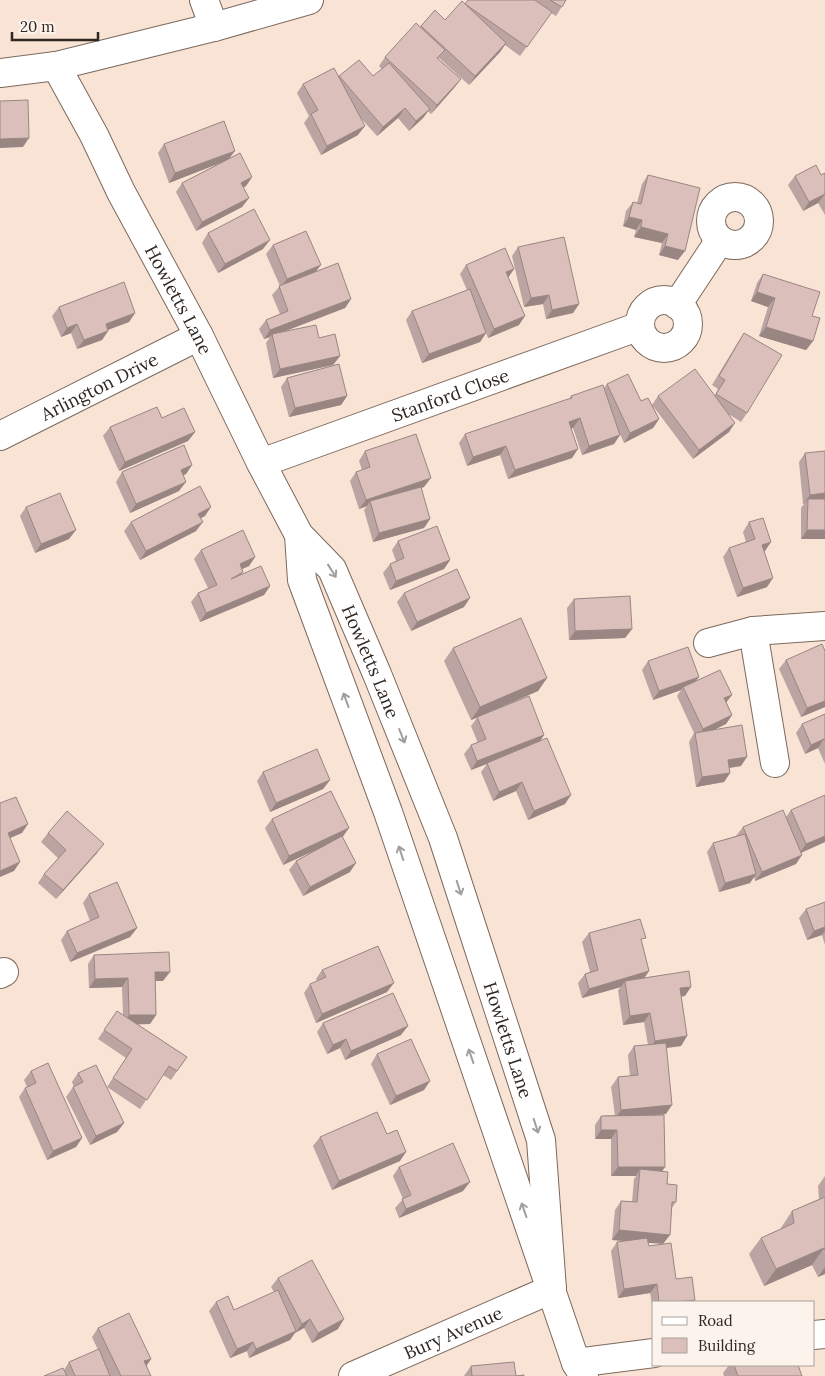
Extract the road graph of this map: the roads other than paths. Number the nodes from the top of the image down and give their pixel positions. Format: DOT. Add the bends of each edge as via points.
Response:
graph roads {
  1 [pos="204,0"];
  2 [pos="309,0"];
  3 [pos="214,27"];
  4 [pos="56,66"];
  5 [pos="0,73"];
  6 [pos="720,240"];
  7 [pos="677,304"];
  8 [pos="640,326"];
  9 [pos="199,336"];
  10 [pos="0,436"];
  11 [pos="261,463"];
  12 [pos="299,534"];
  13 [pos="825,626"];
  14 [pos="754,631"];
  15 [pos="708,643"];
  16 [pos="775,763"];
  17 [pos="427,798"];
  18 [pos="388,812"];
  19 [pos="552,1289"];
  20 [pos="652,1352"];
  21 [pos="580,1369"];
  22 [pos="354,1376"];
  1 -- 3 [label="street"];
  2 -- 3 [label="street"];
  3 -- 4 [label="street"];
  4 -- 5 [label="street"];
  4 -- 9 [label="street, Howletts Lane"];
  6 -- 7 [label="street"];
  7 -- 8 [label="street" via="655,302 644,311"];
  7 -- 8 [label="street" via="687,317 688,325 687,333 676,345 669,348 653,346 642,334"];
  8 -- 11 [label="street, Stanford Close"];
  9 -- 10 [label="street, Arlington Drive"];
  9 -- 11 [label="street, Howletts Lane"];
  11 -- 12 [label="street, Howletts Lane"];
  12 -- 17 [label="street, Howletts Lane, one-way" via="332,569"];
  18 -- 12 [label="street, Howletts Lane, one-way" via="302,580"];
  13 -- 14 [label="street"];
  14 -- 15 [label="street"];
  14 -- 16 [label="street"];
  17 -- 18 [label="street"];
  17 -- 19 [label="street, Howletts Lane, one-way" via="443,838 541,1140"];
  19 -- 18 [label="street, Howletts Lane, one-way"];
  19 -- 21 [label="street, Howletts Lane"];
  19 -- 22 [label="street, Bury Avenue"];
  20 -- 21 [label="street"];
}
